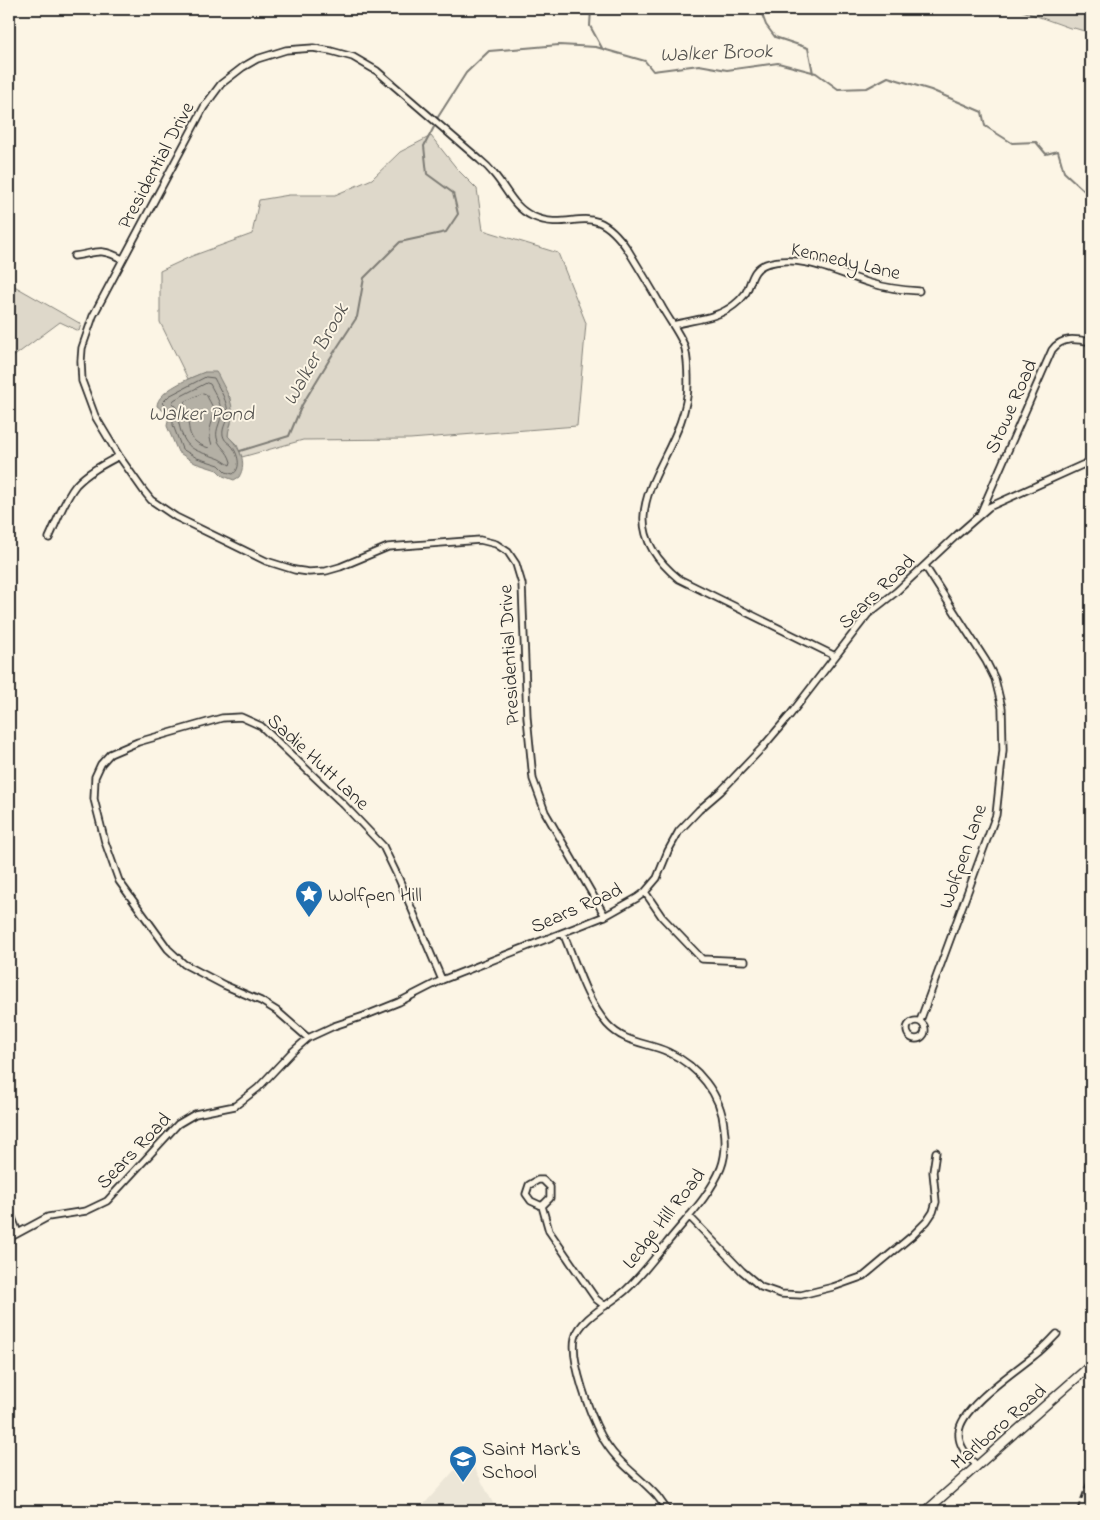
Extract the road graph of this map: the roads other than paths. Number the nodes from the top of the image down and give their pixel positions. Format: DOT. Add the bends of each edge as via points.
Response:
graph roads {
  1 [pos="74,256"];
  2 [pos="122,259"];
  3 [pos="919,291"];
  4 [pos="673,325"];
  5 [pos="1091,342"];
  6 [pos="119,456"];
  7 [pos="1091,461"];
  8 [pos="980,514"];
  9 [pos="49,538"];
  10 [pos="925,566"];
  11 [pos="835,656"];
  12 [pos="645,892"];
  13 [pos="605,916"];
  14 [pos="564,933"];
  15 [pos="745,961"];
  16 [pos="442,980"];
  17 [pos="920,1021"];
  18 [pos="308,1038"];
  19 [pos="936,1152"];
  20 [pos="542,1206"];
  21 [pos="9,1210"];
  22 [pos="689,1216"];
  23 [pos="18,1233"];
  24 [pos="9,1238"];
  25 [pos="605,1306"];
  26 [pos="1057,1334"];
  27 [pos="1091,1365"];
  28 [pos="977,1466"];
  29 [pos="668,1511"];
  30 [pos="926,1511"];
  1 -- 2 [label="street" via="105,251"];
  2 -- 4 [label="street, Presidential Drive" via="204,107 221,84 243,67 268,55 286,50 320,48 352,57 377,70 480,160 522,211 543,220 590,219 607,227 624,244"];
  2 -- 6 [label="street, Presidential Drive" via="90,323 81,361 84,386 95,416"];
  3 -- 4 [label="street, Kennedy Lane" via="883,287 834,270 779,261 757,268 744,295 722,313"];
  4 -- 11 [label="street, Presidential Drive" via="685,347 688,383 683,417 646,499 644,524 651,546 661,562 680,579"];
  5 -- 8 [label="street, Stowe Road" via="1070,339 1060,342 1052,350"];
  6 -- 9 [label="street" via="77,484"];
  6 -- 13 [label="street, Presidential Drive" via="142,490 164,509 216,538 283,568 326,571 388,547 470,540 489,542 508,552 516,564 522,584 533,780 545,812"];
  7 -- 8 [label="street, Sears Road" via="1001,501"];
  8 -- 10 [label="street, Sears Road"];
  10 -- 11 [label="street, Sears Road" via="868,614"];
  10 -- 17 [label="street, Wolfpen Lane" via="991,670 1002,704 1003,750 998,806"];
  11 -- 12 [label="street, Sears Road" via="749,762 679,831 657,878"];
  12 -- 13 [label="street, Sears Road"];
  12 -- 15 [label="street" via="662,917 702,959"];
  13 -- 14 [label="street, Sears Road"];
  14 -- 16 [label="street, Sears Road"];
  14 -- 22 [label="street, Ledge Hill Road" via="586,987 607,1024 617,1033 668,1052 687,1063 706,1082 719,1103 725,1150 721,1167 700,1204"];
  16 -- 18 [label="street, Sears Road" via="399,1002"];
  16 -- 18 [label="street, Sadie Hutt Lane" via="383,846 261,726 241,717 222,718 138,742 110,754 95,776 94,799 119,881 168,949 184,964 261,1001"];
  18 -- 23 [label="street, Sears Road" via="236,1106 195,1114 178,1124 107,1202 86,1211 48,1217"];
  19 -- 22 [label="street" via="933,1172 936,1202 927,1222 864,1276 833,1287 801,1295 781,1294 761,1287"];
  20 -- 20 [label="street" via="550,1198 550,1187 543,1180 538,1180 529,1185 526,1194 531,1201"];
  20 -- 25 [label="street" via="549,1231 596,1299"];
  21 -- 23 [label="street"];
  22 -- 25 [label="street, Ledge Hill Road" via="642,1274"];
  23 -- 24 [label="street, Sears Road"];
  25 -- 29 [label="street, Ledge Hill Road" via="579,1327 574,1349 577,1369 601,1434 610,1449"];
  26 -- 28 [label="street" via="993,1388 963,1421 959,1442"];
  27 -- 28 [label="main road, Marlboro Road"];
  28 -- 30 [label="main road, Marlboro Road"];
}
